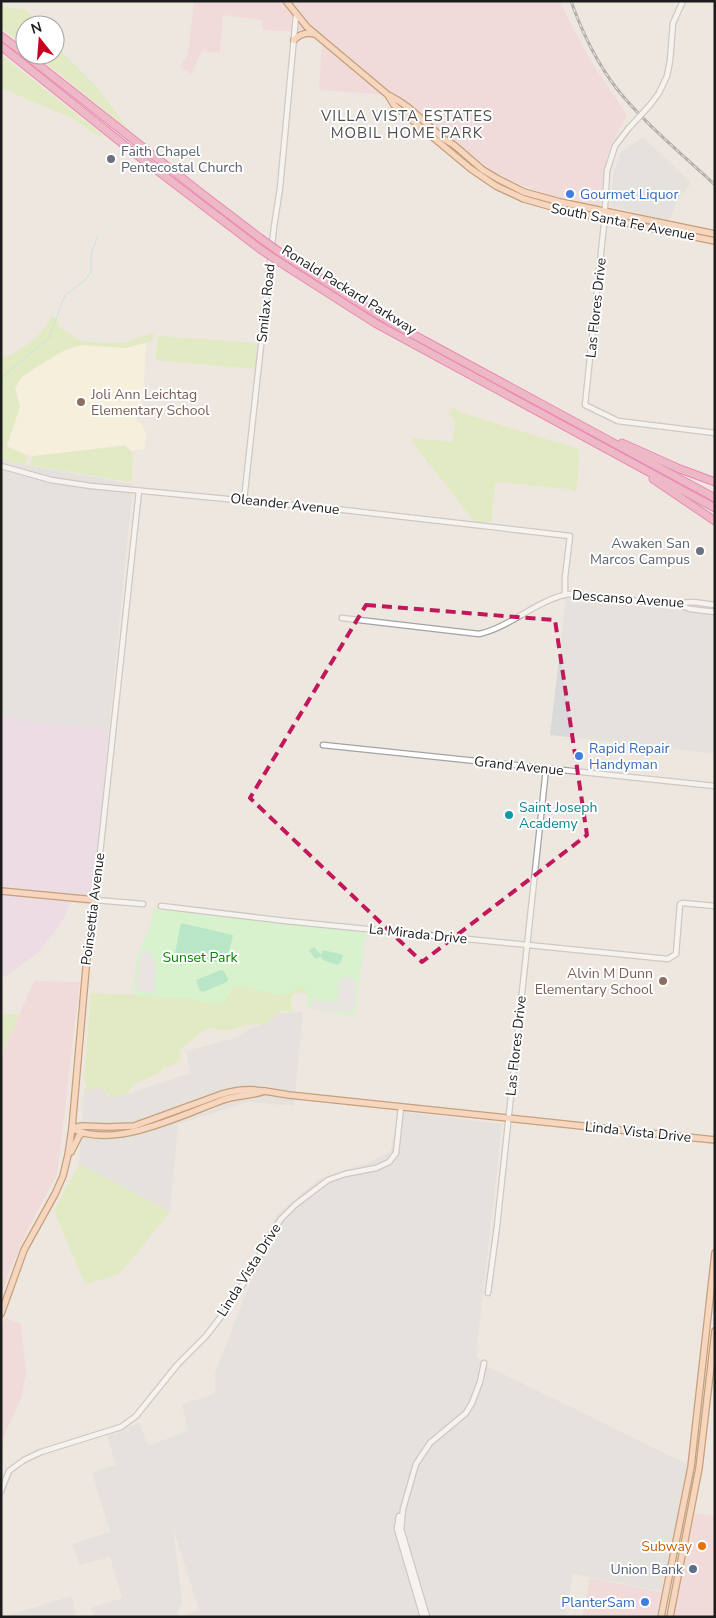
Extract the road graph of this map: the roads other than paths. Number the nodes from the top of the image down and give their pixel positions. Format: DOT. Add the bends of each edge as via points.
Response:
graph roads {
  1 [pos="286,1"];
  2 [pos="683,1"];
  3 [pos="296,16"];
  4 [pos="317,35"];
  5 [pos="1,36"];
  6 [pos="294,40"];
  7 [pos="1,46"];
  8 [pos="15,47"];
  9 [pos="38,65"];
  10 [pos="605,215"];
  11 [pos="715,234"];
  12 [pos="715,241"];
  13 [pos="574,421"];
  14 [pos="715,433"];
  15 [pos="1,466"];
  16 [pos="642,468"];
  17 [pos="715,482"];
  18 [pos="138,491"];
  19 [pos="715,498"];
  20 [pos="244,500"];
  21 [pos="715,508"];
  22 [pos="715,521"];
  23 [pos="565,595"];
  24 [pos="677,604"];
  25 [pos="715,605"];
  26 [pos="715,612"];
  27 [pos="342,618"];
  28 [pos="323,745"];
  29 [pos="546,769"];
  30 [pos="715,786"];
  31 [pos="1,891"];
  32 [pos="95,900"];
  33 [pos="143,904"];
  34 [pos="161,906"];
  35 [pos="715,906"];
  36 [pos="528,945"];
  37 [pos="264,1091"];
  38 [pos="401,1107"];
  39 [pos="509,1118"];
  40 [pos="72,1128"];
  41 [pos="82,1133"];
  42 [pos="715,1140"];
  43 [pos="68,1155"];
  44 [pos="715,1253"];
  45 [pos="488,1293"];
  46 [pos="1,1314"];
  47 [pos="715,1332"];
  48 [pos="484,1362"];
  49 [pos="1,1491"];
  50 [pos="425,1617"];
  51 [pos="661,1617"];
  52 [pos="670,1617"];
  1 -- 3 [label="main road, South Santa Fe Avenue"];
  2 -- 10 [label="street, Las Flores Drive, bridge" via="673,22 670,61 659,93 615,146 607,171"];
  3 -- 4 [label="main road, South Santa Fe Avenue"];
  3 -- 6 [label="street, Smilax Road"];
  4 -- 6 [label="main road" via="301,34"];
  4 -- 10 [label="main road, South Santa Fe Avenue" via="388,95 394,105 470,169 496,186 538,204"];
  5 -- 8 [label="highway, Ronald Packard Parkway"];
  6 -- 20 [label="street, Smilax Road"];
  7 -- 16 [label="highway, Ronald Packard Parkway, bridge" via="133,152 281,264 376,323"];
  9 -- 13 [label="highway, Ronald Packard Parkway, bridge" via="281,253 353,300"];
  10 -- 11 [label="main road, South Santa Fe Avenue"];
  10 -- 12 [label="main road, South Santa Fe Avenue"];
  10 -- 14 [label="street, Las Flores Drive" via="585,404 618,421"];
  13 -- 17 [label="highway"];
  13 -- 19 [label="highway, Ronald Packard Parkway"];
  15 -- 18 [label="street, Oleander Avenue" via="51,480"];
  16 -- 21 [label="highway, Ronald Packard Parkway"];
  16 -- 22 [label="highway" via="650,477"];
  18 -- 20 [label="street, Oleander Avenue"];
  18 -- 32 [label="street, Poinsettia Avenue"];
  20 -- 23 [label="street, Oleander Avenue" via="570,536 564,577"];
  23 -- 24 [label="street, Descanso Avenue"];
  23 -- 27 [label="street, Descanso Avenue" via="493,631 478,634"];
  24 -- 25 [label="street, Descanso Avenue"];
  24 -- 26 [label="street"];
  28 -- 29 [label="street, Grand Avenue"];
  29 -- 30 [label="street, Grand Avenue"];
  29 -- 36 [label="street, Las Flores Drive"];
  31 -- 32 [label="main road"];
  32 -- 33 [label="street"];
  32 -- 40 [label="main road, Poinsettia Avenue" via="86,957"];
  34 -- 36 [label="street, La Mirada Drive" via="286,922"];
  35 -- 36 [label="street, La Mirada Drive" via="680,904 676,954 668,959"];
  36 -- 39 [label="street, Las Flores Drive"];
  37 -- 38 [label="main road"];
  37 -- 40 [label="main road" via="235,1091 134,1126"];
  37 -- 41 [label="main road" via="230,1098 125,1134"];
  38 -- 39 [label="main road, Linda Vista Drive"];
  38 -- 49 [label="street, Linda Vista Drive" via="396,1153 389,1162 328,1180 281,1219 230,1305 136,1416 121,1427 24,1460 9,1470"];
  39 -- 42 [label="main road, Linda Vista Drive"];
  39 -- 45 [label="street, Las Flores Drive"];
  40 -- 41 [label="main road"];
  40 -- 43 [label="main road, Poinsettia Avenue"];
  41 -- 43 [label="main road"];
  43 -- 46 [label="main road, Poinsettia Avenue" via="55,1194 24,1250"];
  44 -- 51 [label="main road" via="691,1467"];
  47 -- 52 [label="main road" via="700,1468"];
  48 -- 50 [label="street" via="480,1382 466,1413 430,1443 416,1464 403,1509 401,1529"];
}
